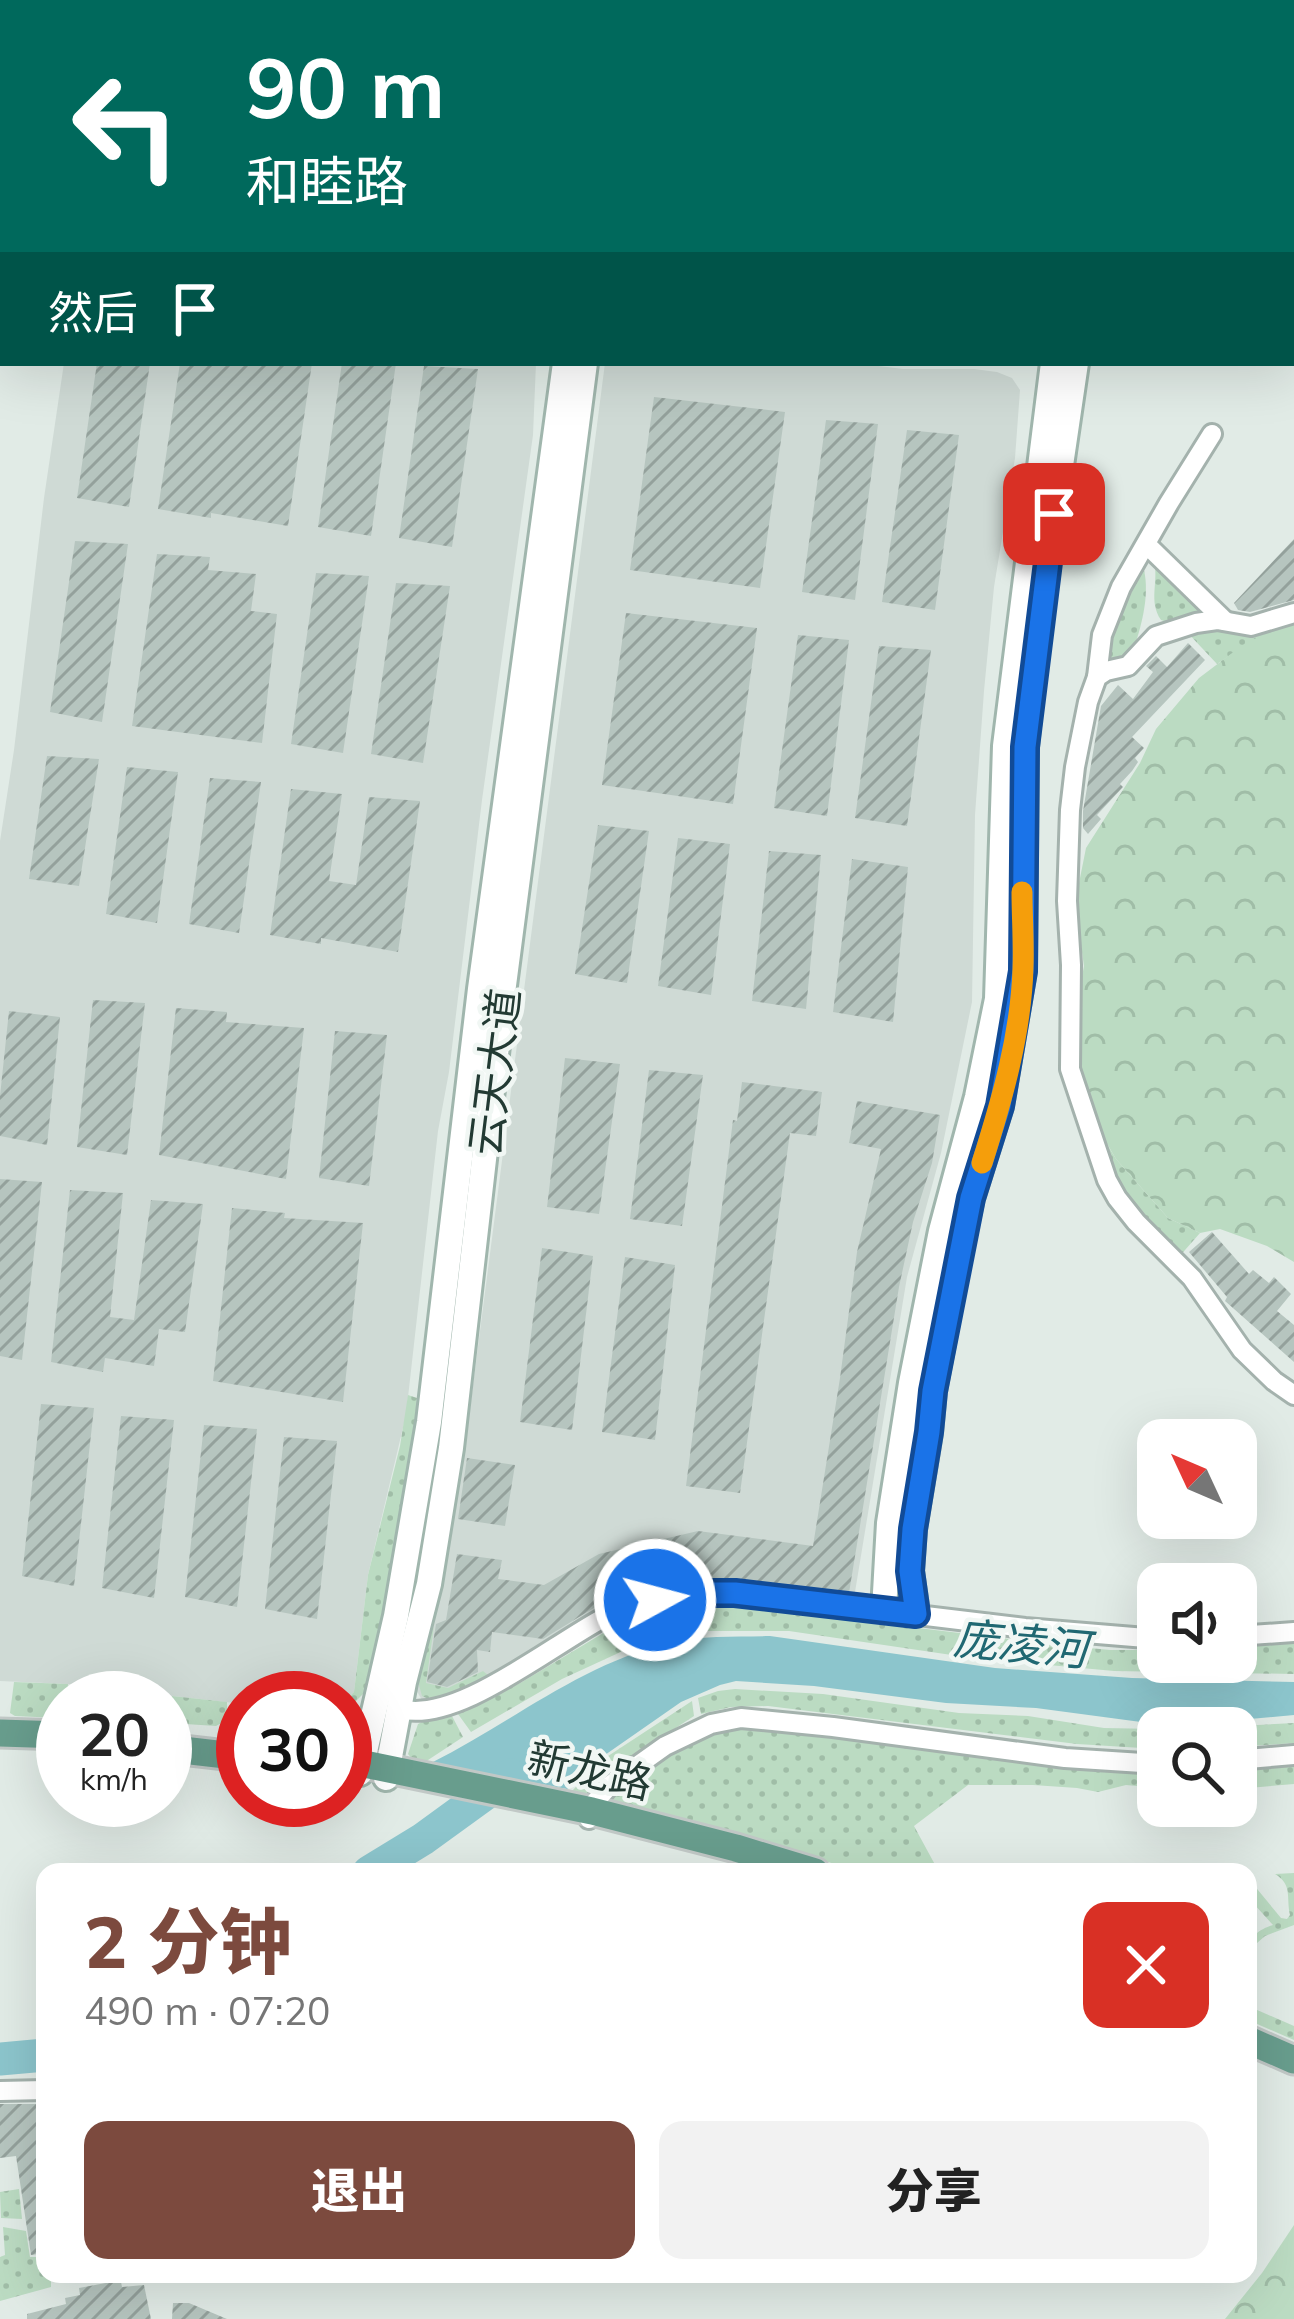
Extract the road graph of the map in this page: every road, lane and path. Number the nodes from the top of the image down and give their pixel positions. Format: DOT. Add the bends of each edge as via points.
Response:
graph roads {
  1 [pos="566,366"];
  2 [pos="585,366"];
  3 [pos="1053,366"];
  4 [pos="1076,366"];
  5 [pos="1212,434"];
  6 [pos="1147,544"];
  7 [pos="1294,613"];
  8 [pos="1225,621"];
  9 [pos="1096,677"];
  10 [pos="1294,1395"];
  11 [pos="884,1610"];
  12 [pos="916,1614"];
  13 [pos="1294,1631"];
  14 [pos="1257,1634"];
  15 [pos="1137,1637"];
  16 [pos="400,1708"];
  17 [pos="372,1734"];
  18 [pos="0,1737"];
  19 [pos="36,1738"];
  20 [pos="1294,1755"];
  21 [pos="372,1756"];
  22 [pos="1257,1758"];
  23 [pos="1137,1763"];
  24 [pos="372,1770"];
  25 [pos="584,1814"];
  26 [pos="758,1863"];
  27 [pos="785,1863"];
  28 [pos="1257,2039"];
  29 [pos="1257,2041"];
  30 [pos="1294,2051"];
  31 [pos="1294,2060"];
  32 [pos="36,2090"];
  33 [pos="0,2091"];
  1 -- 17 [label="main road, 云天大道" via="429,1422"];
  2 -- 16 [label="main road, 云天大道" via="451,1448"];
  3 -- 11 [label="main road" via="1005,746 997,999 911,1383"];
  4 -- 12 [label="main road" via="1025,747 1019,1005 933,1391 913,1529"];
  5 -- 6 [label="street"];
  6 -- 8 [label="street"];
  6 -- 9 [label="street" via="1108,616"];
  7 -- 8 [label="street" via="1251,626"];
  8 -- 9 [label="street" via="1156,636 1128,666"];
  9 -- 10 [label="street" via="1070,810 1070,1069 1117,1198 1192,1278 1242,1350"];
  11 -- 12 [label="street"];
  11 -- 16 [label="street" via="715,1592 634,1604 461,1699"];
  12 -- 15 [label="street"];
  13 -- 14 [label="street"];
  16 -- 21 [label="main road, 云天大道"];
  18 -- 19 [label="main road"];
  20 -- 22 [label="street"];
  23 -- 25 [label="street" via="741,1718 664,1746"];
  24 -- 25 [label="main road, 新龙路"];
  25 -- 26 [label="main road, 新龙路"];
  25 -- 27 [label="main road, 新龙路"];
  28 -- 30 [label="main road"];
  29 -- 31 [label="main road"];
  32 -- 33 [label="street"];
}
